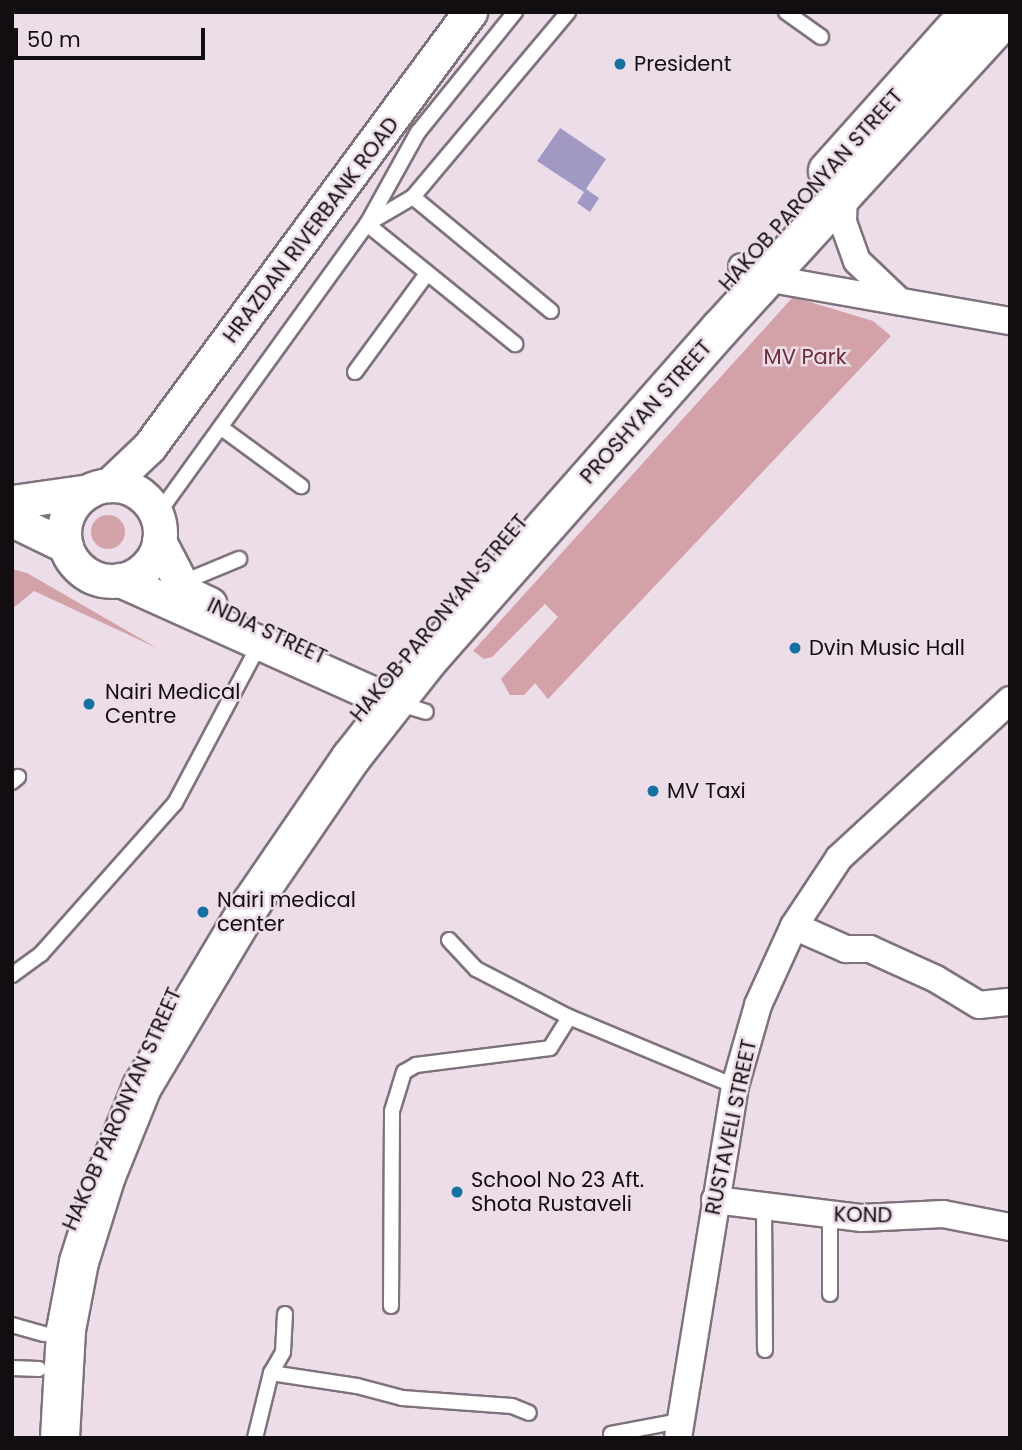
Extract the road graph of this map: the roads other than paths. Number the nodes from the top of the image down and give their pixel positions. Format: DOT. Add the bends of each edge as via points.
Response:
graph roads {
  1 [pos="470,12"];
  2 [pos="515,12"];
  3 [pos="568,12"];
  4 [pos="786,12"];
  5 [pos="970,12"];
  6 [pos="1010,13"];
  7 [pos="821,37"];
  8 [pos="844,193"];
  9 [pos="413,197"];
  10 [pos="367,224"];
  11 [pos="755,273"];
  12 [pos="426,275"];
  13 [pos="900,302"];
  14 [pos="551,311"];
  15 [pos="1010,321"];
  16 [pos="720,330"];
  17 [pos="515,344"];
  18 [pos="355,372"];
  19 [pos="223,429"];
  20 [pos="149,447"];
  21 [pos="302,486"];
  22 [pos="99,488"];
  23 [pos="572,495"];
  24 [pos="12,502"];
  25 [pos="153,518"];
  26 [pos="12,520"];
  27 [pos="66,545"];
  28 [pos="239,559"];
  29 [pos="120,580"];
  30 [pos="180,583"];
  31 [pos="261,641"];
  32 [pos="394,696"];
  33 [pos="1010,700"];
  34 [pos="794,926"];
  35 [pos="449,940"];
  36 [pos="12,975"];
  37 [pos="1010,1002"];
  38 [pos="569,1017"];
  39 [pos="735,1086"];
  40 [pos="715,1200"];
  41 [pos="764,1206"];
  42 [pos="830,1215"];
  43 [pos="1010,1227"];
  44 [pos="830,1294"];
  45 [pos="391,1306"];
  46 [pos="285,1314"];
  47 [pos="27,1349"];
  48 [pos="765,1350"];
  49 [pos="271,1373"];
  50 [pos="529,1413"];
  51 [pos="678,1430"];
  52 [pos="611,1434"];
  53 [pos="37,1438"];
  54 [pos="60,1438"];
  55 [pos="255,1438"];
  1 -- 20 [label="street, HRAZDAN RIVERBANK ROAD"];
  2 -- 10 [label="lane" via="418,132"];
  3 -- 9 [label="lane"];
  4 -- 7 [label="lane"];
  5 -- 11 [label="main road, HAKOB PARONYAN STREET"];
  6 -- 8 [label="main road, HAKOB PARONYAN STREET"];
  8 -- 11 [label="main road, HAKOB PARONYAN STREET"];
  8 -- 13 [label="street" via="843,222 857,261"];
  9 -- 10 [label="lane"];
  9 -- 14 [label="lane"];
  10 -- 12 [label="lane"];
  10 -- 19 [label="lane"];
  11 -- 13 [label="street"];
  11 -- 16 [label="main road, HAKOB PARONYAN STREET"];
  11 -- 32 [label="main road, HAKOB PARONYAN STREET"];
  12 -- 17 [label="lane"];
  12 -- 18 [label="lane"];
  13 -- 15 [label="street"];
  16 -- 23 [label="main road, PROSHYAN STREET"];
  19 -- 21 [label="lane"];
  19 -- 25 [label="lane"];
  20 -- 22 [label="street, HRAZDAN RIVERBANK ROAD"];
  20 -- 25 [label="street"];
  22 -- 24 [label="street"];
  22 -- 25 [label="street"];
  22 -- 27 [label="street" via="68,514"];
  23 -- 32 [label="main road, HAKOB PARONYAN STREET"];
  25 -- 29 [label="street" via="141,571"];
  25 -- 30 [label="street, INDIA STREET"];
  26 -- 27 [label="street"];
  27 -- 29 [label="street" via="86,573"];
  28 -- 30 [label="lane"];
  29 -- 31 [label="street, INDIA STREET"];
  30 -- 32 [label="street, INDIA STREET" via="186,593"];
  31 -- 32 [label="street, INDIA STREET"];
  31 -- 36 [label="lane" via="175,803 41,954"];
  32 -- 47 [label="main road, HAKOB PARONYAN STREET" via="282,820 164,1006 66,1225"];
  32 -- 54 [label="main road, HAKOB PARONYAN STREET" via="251,904 142,1087 106,1176 79,1262 66,1329"];
  33 -- 34 [label="street, RUSTAVELI STREET" via="839,858"];
  34 -- 37 [label="street" via="846,949 870,949 979,1005"];
  34 -- 39 [label="street, RUSTAVELI STREET" via="758,1005"];
  35 -- 38 [label="lane" via="476,969"];
  38 -- 39 [label="lane"];
  38 -- 45 [label="lane" via="550,1048 415,1065 404,1072 393,1094 392,1111"];
  39 -- 40 [label="street, RUSTAVELI STREET"];
  40 -- 41 [label="street, KOND"];
  40 -- 51 [label="street, RUSTAVELI STREET"];
  41 -- 42 [label="street, KOND"];
  41 -- 48 [label="lane"];
  42 -- 43 [label="street, KOND" via="943,1214"];
  42 -- 44 [label="lane"];
  46 -- 49 [label="lane" via="283,1352"];
  47 -- 53 [label="main road, HAKOB PARONYAN STREET"];
  49 -- 50 [label="lane" via="358,1386 402,1398 512,1406"];
  49 -- 55 [label="lane"];
  51 -- 52 [label="lane"];
}
